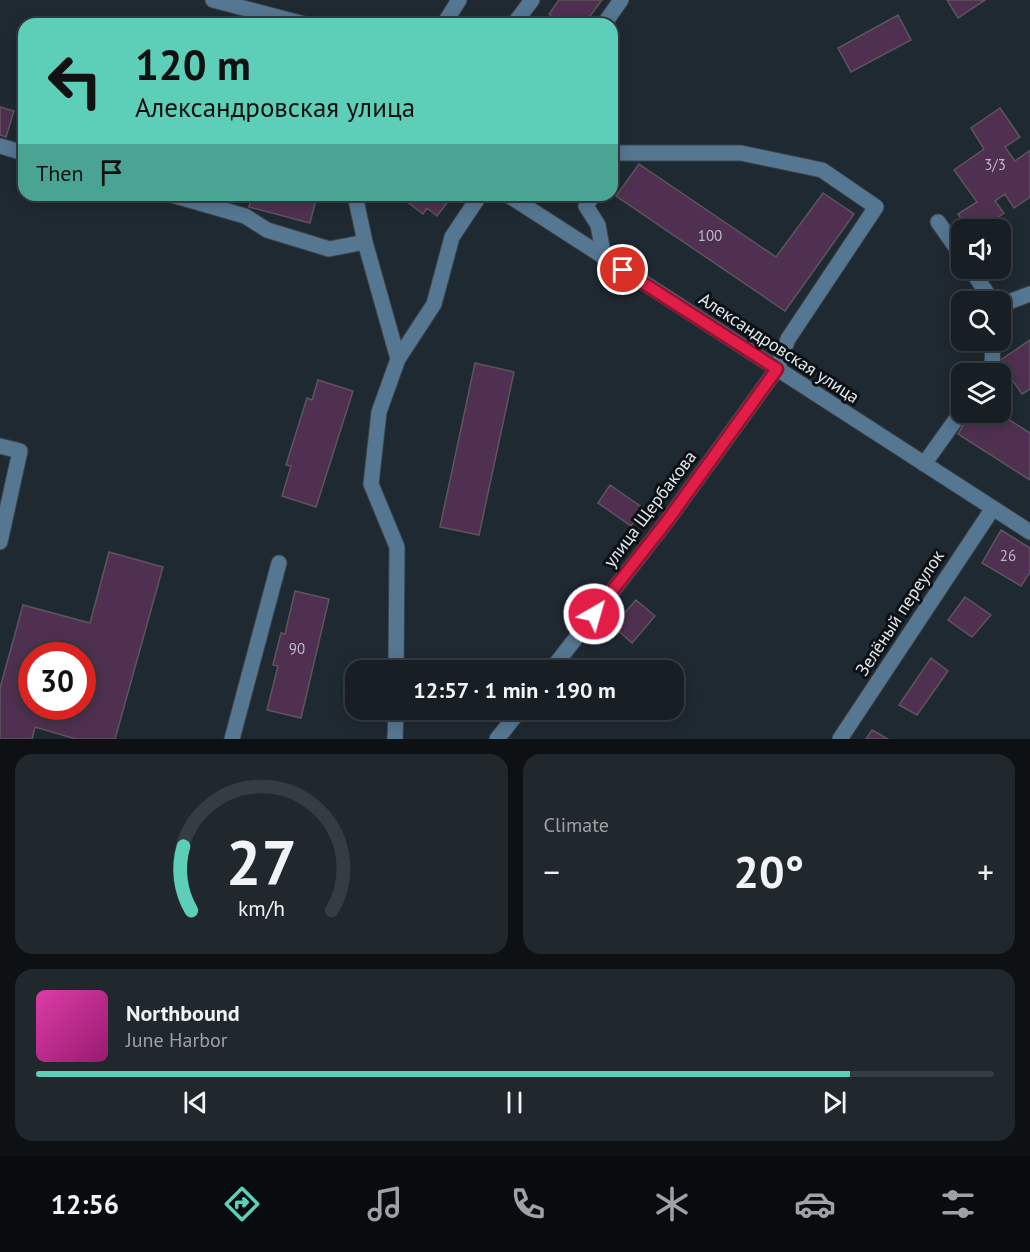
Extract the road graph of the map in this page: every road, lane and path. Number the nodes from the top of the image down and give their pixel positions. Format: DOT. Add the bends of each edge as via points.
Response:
graph roads {
  1 [pos="213,0"];
  2 [pos="459,0"];
  3 [pos="532,0"];
  4 [pos="621,0"];
  5 [pos="281,18"];
  6 [pos="448,18"];
  7 [pos="524,18"];
  8 [pos="608,18"];
  9 [pos="0,147"];
  10 [pos="18,152"];
  11 [pos="618,155"];
  12 [pos="193,201"];
  13 [pos="357,201"];
  14 [pos="476,201"];
  15 [pos="517,201"];
  16 [pos="589,201"];
  17 [pos="938,222"];
  18 [pos="951,240"];
  19 [pos="365,242"];
  20 [pos="604,258"];
  21 [pos="1030,294"];
  22 [pos="1011,300"];
  23 [pos="398,358"];
  24 [pos="777,369"];
  25 [pos="953,423"];
  26 [pos="0,446"];
  27 [pos="924,464"];
  28 [pos="993,508"];
  29 [pos="1030,532"];
  30 [pos="0,542"];
  31 [pos="279,563"];
  32 [pos="396,660"];
  33 [pos="559,660"];
  34 [pos="396,720"];
  35 [pos="512,720"];
  36 [pos="232,739"];
  37 [pos="395,739"];
  38 [pos="498,739"];
  39 [pos="840,739"];
  1 -- 5 [label="street"];
  2 -- 6 [label="street"];
  3 -- 7 [label="street"];
  4 -- 8 [label="street"];
  9 -- 10 [label="street"];
  11 -- 24 [label="street, улица Щербакова" via="741,153 822,170 876,207 788,339"];
  12 -- 19 [label="street" via="245,216 267,230 328,249"];
  13 -- 19 [label="street"];
  14 -- 23 [label="street" via="452,237 434,304"];
  15 -- 20 [label="street, Александровская улица"];
  16 -- 20 [label="street" via="586,206 598,225"];
  17 -- 18 [label="street"];
  19 -- 23 [label="street"];
  20 -- 24 [label="street, Александровская улица"];
  21 -- 22 [label="street"];
  23 -- 32 [label="street" via="379,412 371,484 397,548"];
  24 -- 27 [label="street, Александровская улица"];
  24 -- 33 [label="street, улица Щербакова" via="667,521"];
  25 -- 27 [label="street"];
  26 -- 30 [label="street" via="20,451"];
  27 -- 28 [label="street, Александровская улица"];
  28 -- 29 [label="street, Александровская улица"];
  28 -- 39 [label="street, Зелёный переулок"];
  31 -- 36 [label="street"];
  34 -- 37 [label="street"];
  35 -- 38 [label="street"];
}
